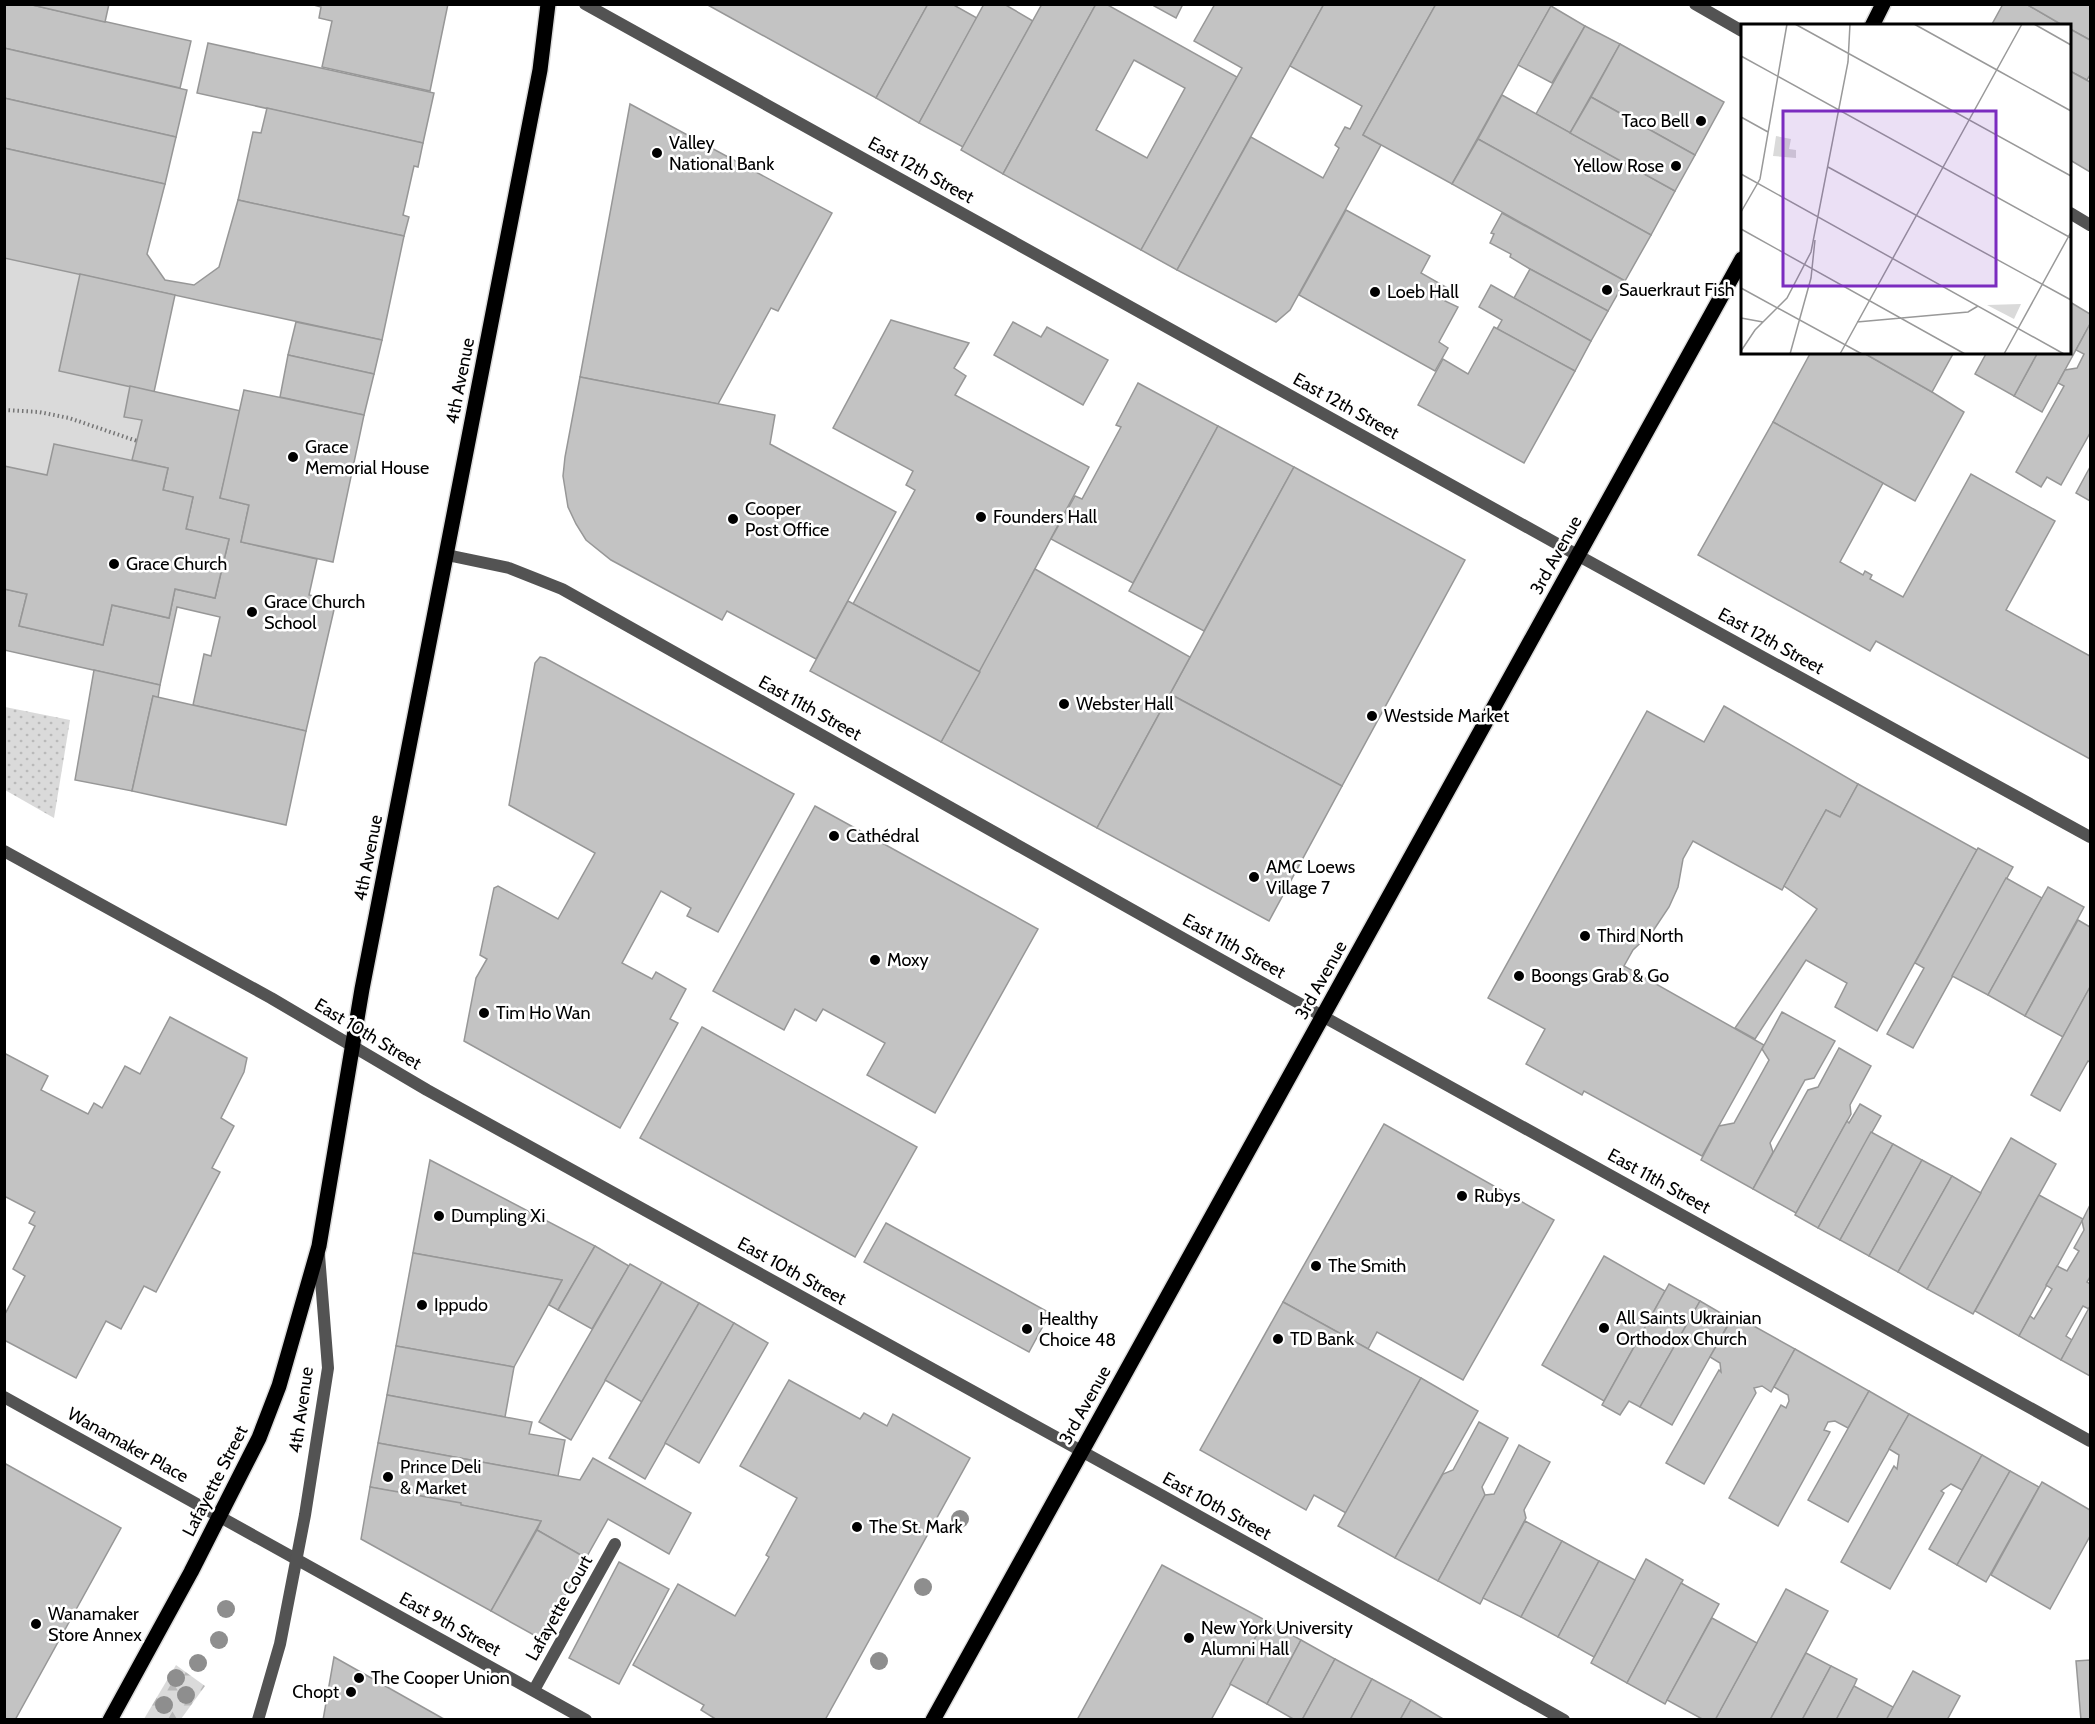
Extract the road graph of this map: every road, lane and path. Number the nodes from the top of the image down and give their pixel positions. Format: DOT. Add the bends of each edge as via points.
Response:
graph roads {
  1 [pos="548,4"];
  2 [pos="585,4"];
  3 [pos="1695,4"];
  4 [pos="1883,4"];
  5 [pos="1873,24"];
  6 [pos="1741,30"];
  7 [pos="2071,214"];
  8 [pos="2091,225"];
  9 [pos="1741,263"];
  10 [pos="4,410"];
  11 [pos="137,441"];
  12 [pos="447,555"];
  13 [pos="1579,556"];
  14 [pos="2091,837"];
  15 [pos="4,851"];
  16 [pos="1323,1017"];
  17 [pos="353,1046"];
  18 [pos="319,1246"];
  19 [pos="4,1397"];
  20 [pos="2091,1441"];
  21 [pos="1082,1451"];
  22 [pos="220,1516"];
  23 [pos="615,1544"];
  24 [pos="297,1560"];
  25 [pos="534,1690"];
  26 [pos="110,1719"];
  27 [pos="258,1719"];
  28 [pos="586,1719"];
  29 [pos="933,1719"];
  30 [pos="1564,1719"];
  1 -- 12 [label="main road, 4th Avenue" via="540,70"];
  2 -- 13 [label="street, East 12th Street"];
  3 -- 6 [label="street"];
  4 -- 5 [label="main road"];
  7 -- 8 [label="street"];
  9 -- 13 [label="main road, 3rd Avenue"];
  10 -- 11 [label="path" via="69,418"];
  12 -- 16 [label="street, East 11th Street" via="509,568 562,589"];
  12 -- 17 [label="main road, 4th Avenue"];
  13 -- 14 [label="street, East 12th Street"];
  13 -- 16 [label="main road, 3rd Avenue"];
  15 -- 17 [label="street, East 10th Street"];
  16 -- 20 [label="street, East 11th Street"];
  16 -- 21 [label="main road, 3rd Avenue"];
  17 -- 18 [label="main road, 4th Avenue"];
  17 -- 21 [label="street, East 10th Street"];
  18 -- 22 [label="main road, Lafayette Street" via="279,1386 256,1446"];
  18 -- 24 [label="street, 4th Avenue" via="328,1368"];
  19 -- 22 [label="street, Wanamaker Place"];
  21 -- 29 [label="main road, 3rd Avenue"];
  21 -- 30 [label="street, East 10th Street"];
  22 -- 24 [label="street, Wanamaker Place"];
  22 -- 26 [label="main road, Lafayette Street"];
  23 -- 25 [label="street, Lafayette Court"];
  24 -- 25 [label="street, East 9th Street"];
  24 -- 27 [label="street, 4th Avenue" via="280,1644"];
  25 -- 28 [label="street, East 9th Street"];
}
